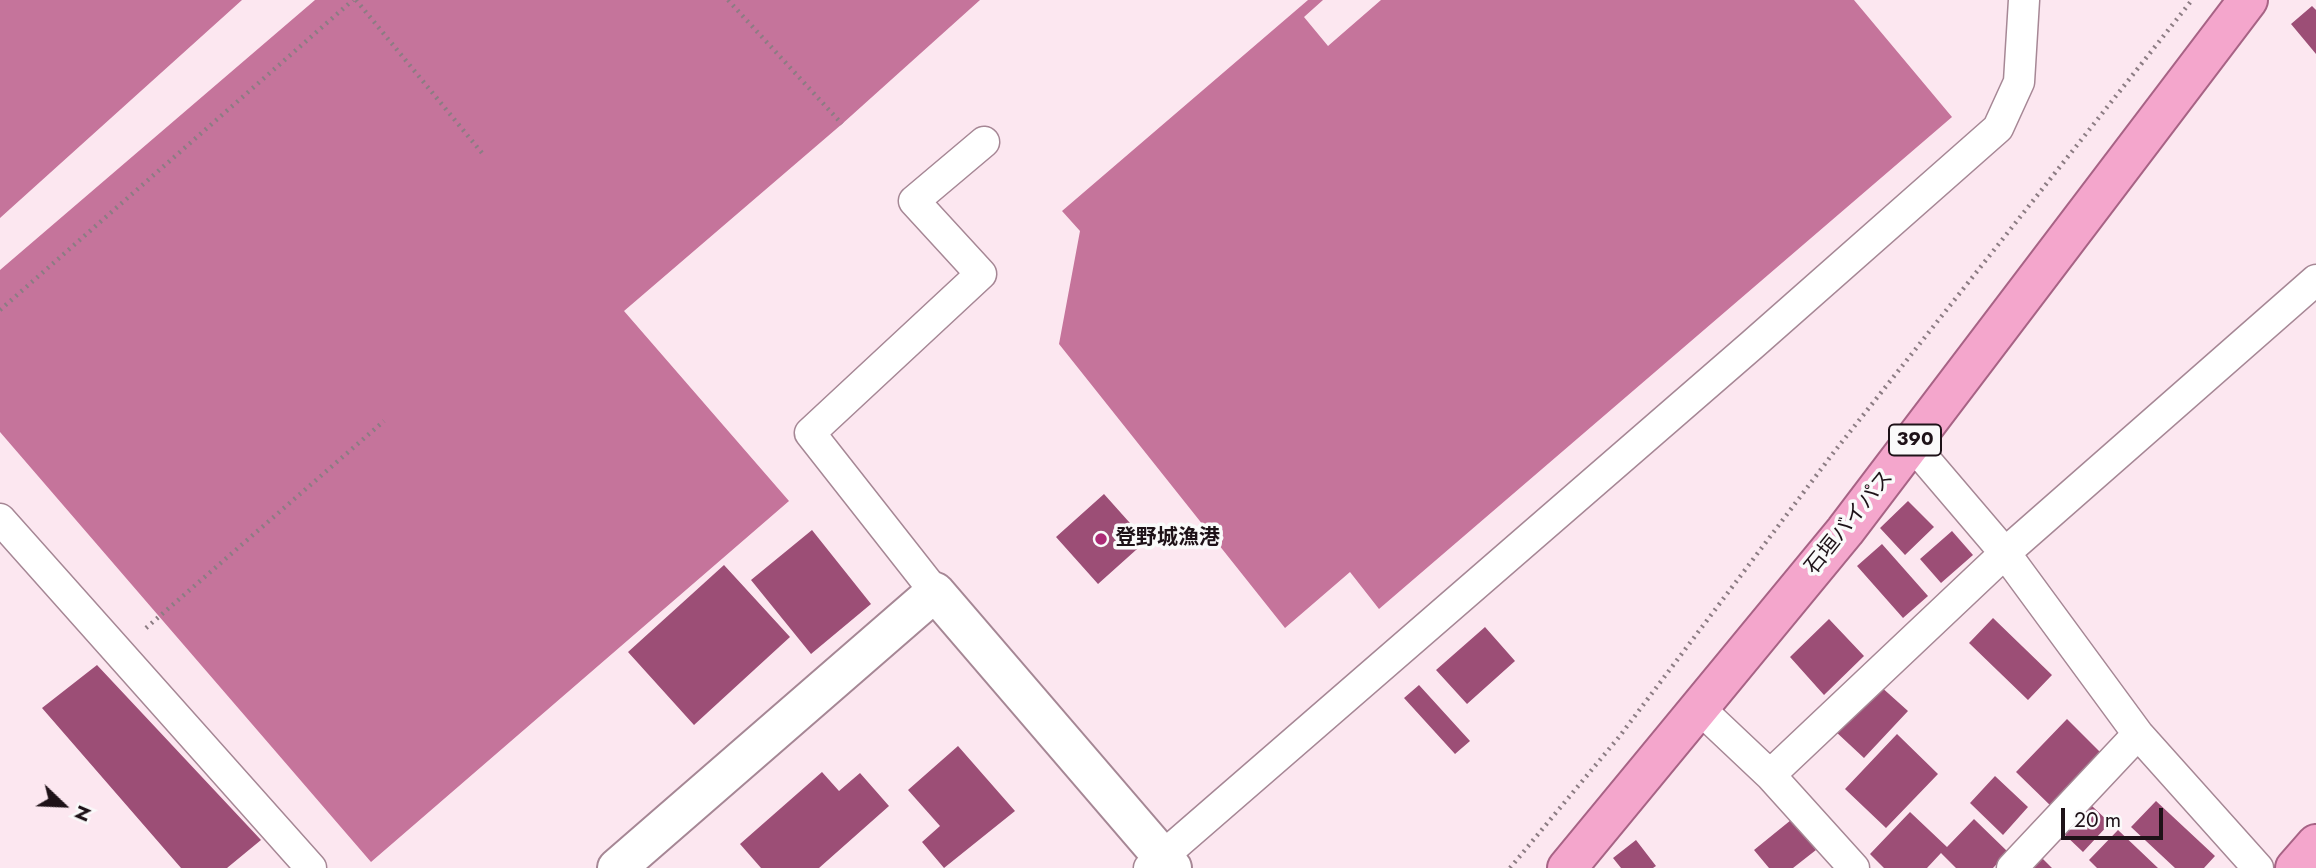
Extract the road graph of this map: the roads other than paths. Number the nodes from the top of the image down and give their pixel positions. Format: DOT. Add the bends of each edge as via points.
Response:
graph roads {
  1 [pos="2024,0"];
  2 [pos="2248,0"];
  3 [pos="984,142"];
  4 [pos="2316,280"];
  5 [pos="1912,444"];
  6 [pos="0,519"];
  7 [pos="2005,553"];
  8 [pos="935,592"];
  9 [pos="1699,708"];
  10 [pos="2138,734"];
  11 [pos="1770,775"];
  12 [pos="2316,844"];
  13 [pos="1161,864"];
  14 [pos="311,868"];
  15 [pos="617,868"];
  16 [pos="1567,868"];
  17 [pos="1854,868"];
  18 [pos="2012,868"];
  19 [pos="2258,868"];
  20 [pos="2295,868"];
  1 -- 13 [label="street" via="2019,82 1998,128"];
  2 -- 5 [label="highway, 石垣バイパス / 390"];
  3 -- 8 [label="street" via="914,201 981,274 810,433"];
  4 -- 7 [label="street"];
  5 -- 7 [label="street"];
  5 -- 9 [label="highway, 石垣バイパス / 390"];
  6 -- 14 [label="street"];
  7 -- 10 [label="street"];
  7 -- 11 [label="street"];
  8 -- 13 [label="street"];
  8 -- 15 [label="street"];
  9 -- 11 [label="street"];
  9 -- 16 [label="highway, 石垣バイパス / 390"];
  10 -- 18 [label="street"];
  10 -- 19 [label="street"];
  11 -- 17 [label="street"];
  12 -- 20 [label="highway"];
}
